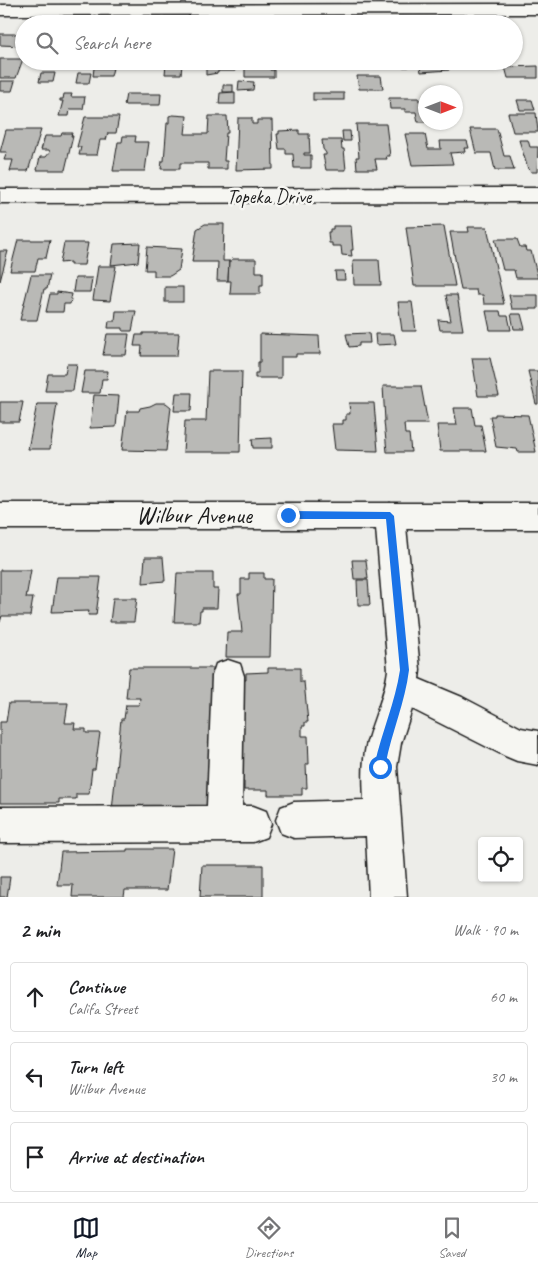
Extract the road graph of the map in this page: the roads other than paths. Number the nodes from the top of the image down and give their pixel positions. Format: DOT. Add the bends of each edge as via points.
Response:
graph roads {
  1 [pos="538,9"];
  2 [pos="0,10"];
  3 [pos="538,195"];
  4 [pos="0,196"];
  5 [pos="0,516"];
  6 [pos="390,516"];
  7 [pos="538,516"];
  8 [pos="228,676"];
  9 [pos="402,688"];
  10 [pos="538,748"];
  11 [pos="383,818"];
  12 [pos="294,820"];
  13 [pos="0,825"];
  14 [pos="388,897"];
  1 -- 2 [label="street"];
  3 -- 4 [label="street, Topeka Drive"];
  5 -- 6 [label="street, Wilbur Avenue"];
  6 -- 7 [label="street, Wilbur Avenue"];
  6 -- 9 [label="street" via="404,670"];
  8 -- 13 [label="street" via="238,824"];
  9 -- 10 [label="street" via="517,744"];
  9 -- 11 [label="street" via="384,743 380,767"];
  11 -- 12 [label="street"];
  11 -- 14 [label="street"];
}
